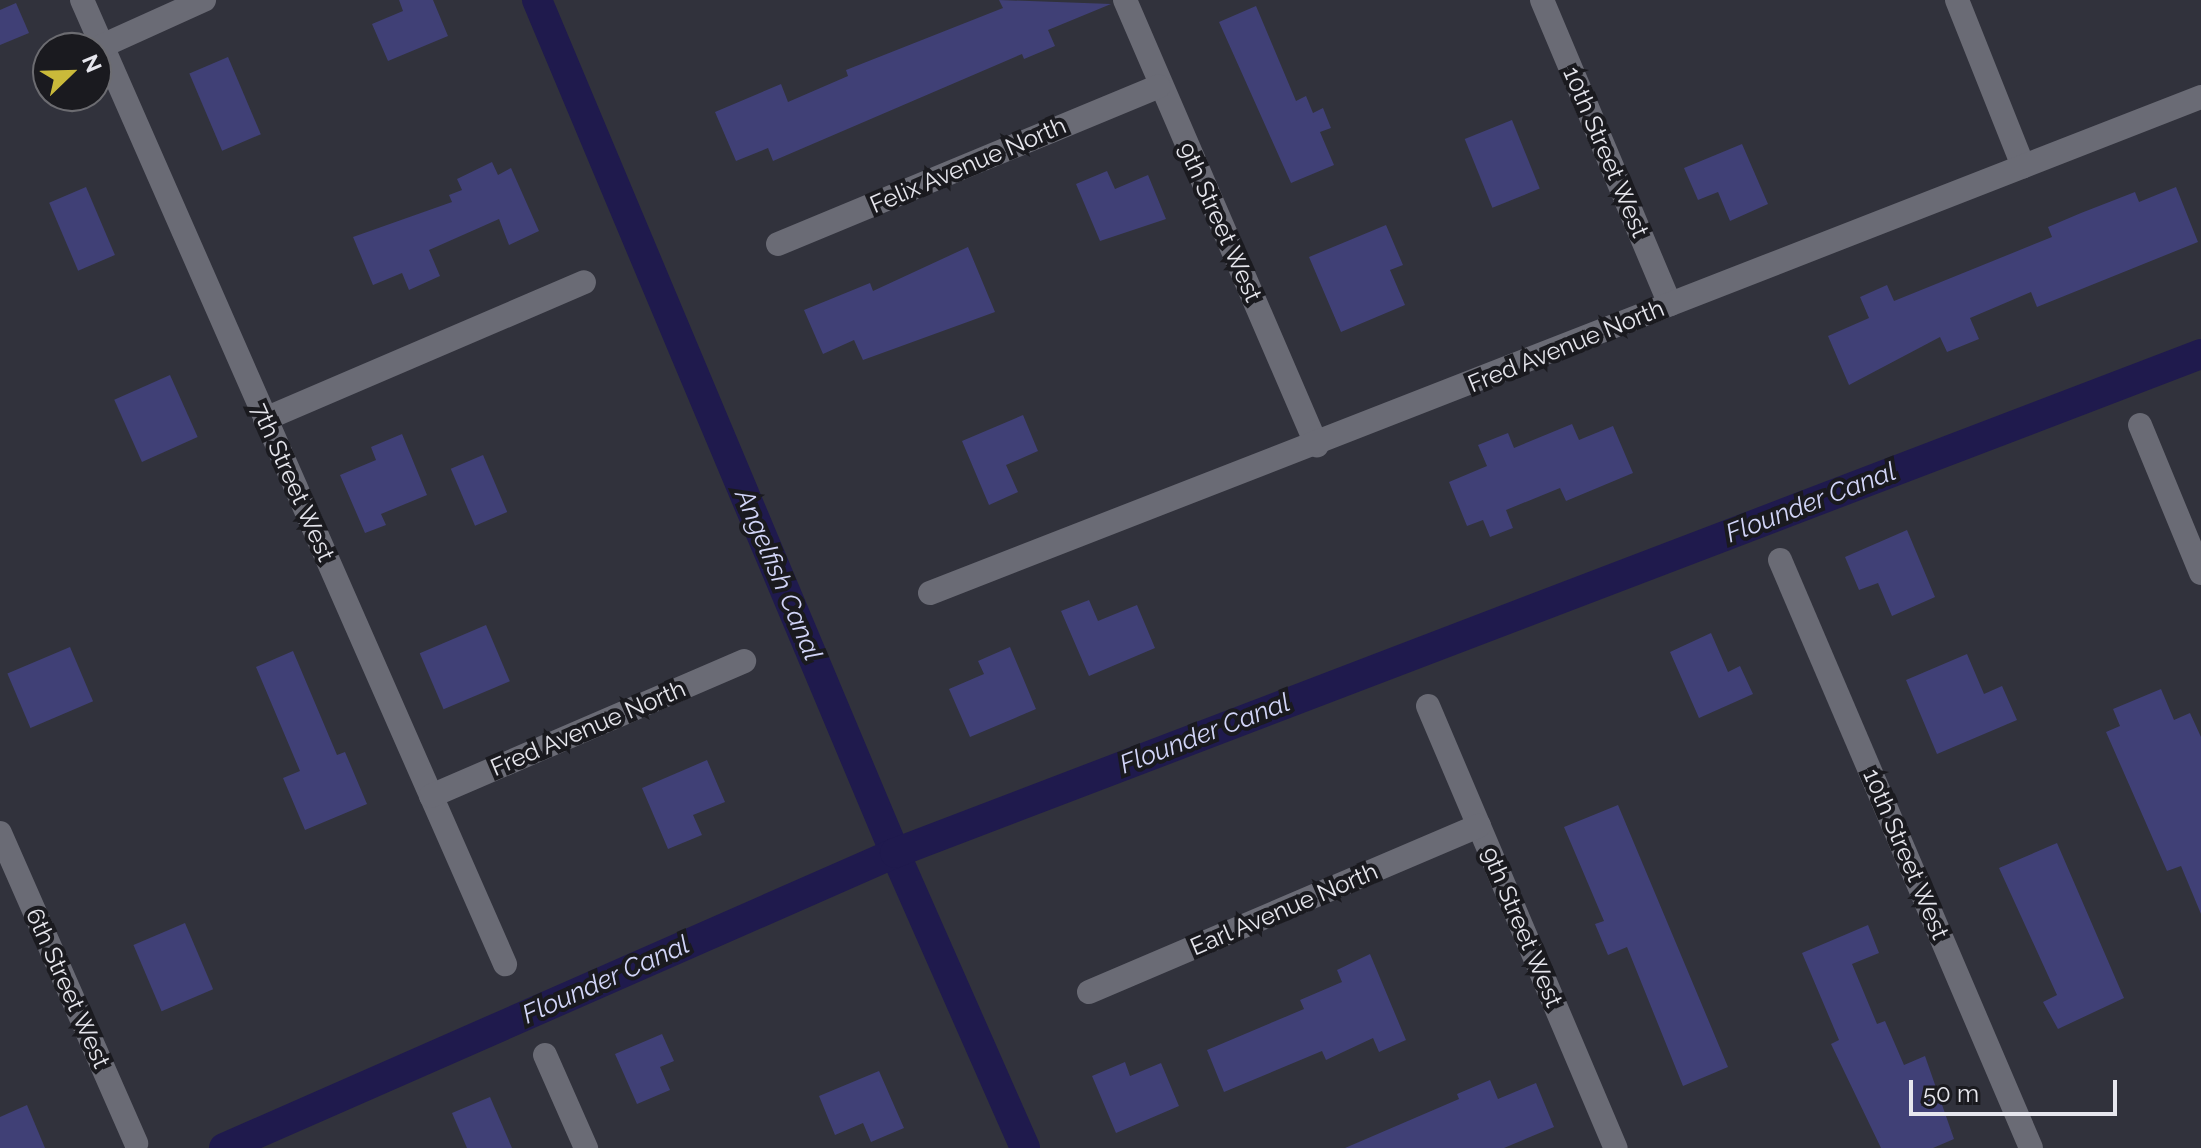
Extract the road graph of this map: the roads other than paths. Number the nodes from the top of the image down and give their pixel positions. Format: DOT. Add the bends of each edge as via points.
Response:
graph roads {
  1 [pos="82,0"];
  2 [pos="204,0"];
  3 [pos="1125,0"];
  4 [pos="1542,0"];
  5 [pos="1957,0"];
  6 [pos="96,32"];
  7 [pos="112,41"];
  8 [pos="112,69"];
  9 [pos="1159,86"];
  10 [pos="2201,97"];
  11 [pos="2023,166"];
  12 [pos="778,244"];
  13 [pos="584,282"];
  14 [pos="1670,304"];
  15 [pos="265,419"];
  16 [pos="2140,425"];
  17 [pos="1317,445"];
  18 [pos="1780,560"];
  19 [pos="2201,573"];
  20 [pos="930,593"];
  21 [pos="744,661"];
  22 [pos="1428,706"];
  23 [pos="431,796"];
  24 [pos="1479,826"];
  25 [pos="0,833"];
  26 [pos="505,964"];
  27 [pos="1089,992"];
  28 [pos="545,1055"];
  29 [pos="136,1143"];
  30 [pos="586,1148"];
  31 [pos="1616,1148"];
  32 [pos="2031,1148"];
  1 -- 6 [label="street, 7th Street West"];
  2 -- 7 [label="street"];
  3 -- 9 [label="street, 9th Street West"];
  4 -- 14 [label="street, 10th Street West"];
  5 -- 11 [label="street"];
  8 -- 15 [label="street, 7th Street West"];
  9 -- 12 [label="street, Felix Avenue North"];
  9 -- 17 [label="street, 9th Street West"];
  10 -- 11 [label="street, Fred Avenue North"];
  11 -- 14 [label="street, Fred Avenue North"];
  13 -- 15 [label="street"];
  14 -- 17 [label="street, Fred Avenue North"];
  15 -- 23 [label="street, 7th Street West"];
  16 -- 19 [label="street"];
  17 -- 20 [label="street, Fred Avenue North"];
  18 -- 32 [label="street, 10th Street West"];
  21 -- 23 [label="street, Fred Avenue North"];
  22 -- 24 [label="street, 9th Street West"];
  23 -- 26 [label="street, 7th Street West"];
  24 -- 27 [label="street, Earl Avenue North"];
  24 -- 31 [label="street, 9th Street West"];
  25 -- 29 [label="street, 6th Street West"];
  28 -- 30 [label="street"];
}
